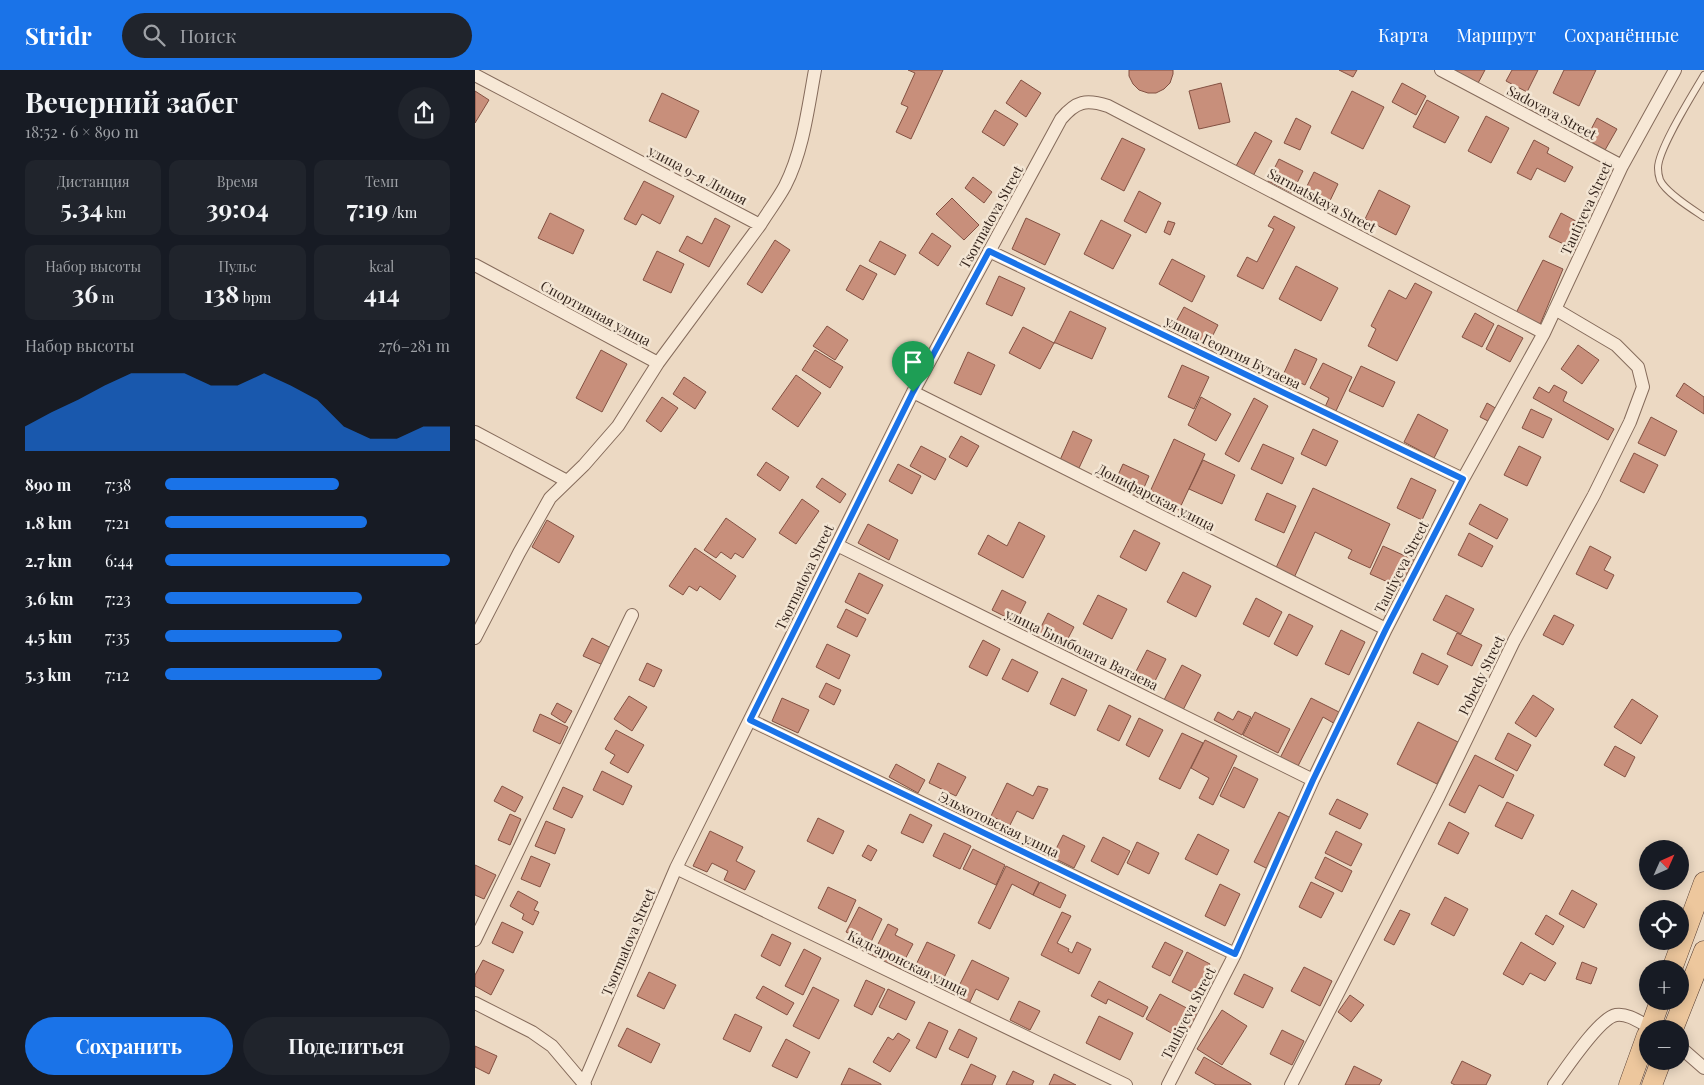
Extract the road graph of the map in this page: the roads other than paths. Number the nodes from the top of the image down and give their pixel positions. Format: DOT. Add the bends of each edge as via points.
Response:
graph roads {
  1 [pos="815,70"];
  2 [pos="1441,70"];
  3 [pos="1675,70"];
  4 [pos="475,75"];
  5 [pos="1704,75"];
  6 [pos="1084,102"];
  7 [pos="1622,166"];
  8 [pos="1704,217"];
  9 [pos="760,225"];
  10 [pos="989,251"];
  11 [pos="475,265"];
  12 [pos="1555,309"];
  13 [pos="1544,333"];
  14 [pos="658,363"];
  15 [pos="913,392"];
  16 [pos="475,432"];
  17 [pos="1463,479"];
  18 [pos="567,481"];
  19 [pos="837,544"];
  20 [pos="632,614"];
  21 [pos="1386,629"];
  22 [pos="475,638"];
  23 [pos="750,720"];
  24 [pos="1313,780"];
  25 [pos="676,868"];
  26 [pos="1704,882"];
  27 [pos="475,940"];
  28 [pos="1704,951"];
  29 [pos="1235,954"];
  30 [pos="1675,960"];
  31 [pos="475,1003"];
  32 [pos="1677,1020"];
  33 [pos="1639,1023"];
  34 [pos="1689,1055"];
  35 [pos="1639,1059"];
  36 [pos="1704,1068"];
  37 [pos="1658,1070"];
  38 [pos="584,1085"];
  39 [pos="1126,1085"];
  40 [pos="1168,1085"];
  41 [pos="1291,1085"];
  42 [pos="1554,1085"];
  43 [pos="1629,1085"];
  44 [pos="1652,1085"];
  1 -- 9 [label="street" via="796,155 785,185"];
  2 -- 7 [label="street, Sadovaya Street"];
  3 -- 7 [label="street, Tautiyeva Street"];
  4 -- 9 [label="street, улица 9-я Линия"];
  5 -- 8 [label="lane" via="1665,144 1658,167 1661,181 1668,190"];
  6 -- 10 [label="street, Tsormatova Street" via="1070,108 1061,119"];
  6 -- 13 [label="street, Sarmatskaya Street" via="1108,106"];
  7 -- 12 [label="street, Tautiyeva Street"];
  9 -- 14 [label="street, Спортивная улица"];
  10 -- 15 [label="street, Tsormatova Street"];
  10 -- 17 [label="street, улица Георгия Бутаева"];
  11 -- 14 [label="street, Спортивная улица"];
  12 -- 13 [label="street, Tautiyeva Street"];
  12 -- 41 [label="street, Pobedy Street" via="1616,345 1638,367 1643,387 1630,422 1594,495 1514,642"];
  13 -- 17 [label="street, Tautiyeva Street"];
  14 -- 18 [label="street" via="618,426"];
  15 -- 19 [label="street, Tsormatova Street"];
  15 -- 21 [label="street, Донифарская улица"];
  16 -- 18 [label="street"];
  17 -- 21 [label="street, Tautiyeva Street"];
  18 -- 22 [label="street" via="550,498"];
  19 -- 23 [label="street, Tsormatova Street"];
  19 -- 24 [label="street, улица Бимболата Ватаева"];
  20 -- 27 [label="street"];
  21 -- 24 [label="street, Tautiyeva Street"];
  23 -- 25 [label="street, Tsormatova Street"];
  23 -- 29 [label="street, Эльхотовская улица"];
  24 -- 29 [label="street, Tautiyeva Street"];
  25 -- 38 [label="street, Tsormatova Street"];
  25 -- 39 [label="street, Кадгаронская улица"];
  26 -- 30 [label="main road"];
  28 -- 32 [label="main road"];
  29 -- 40 [label="street, Tautiyeva Street"];
  31 -- 38 [label="street" via="552,1046"];
  33 -- 42 [label="street" via="1628,1016 1615,1015 1601,1024"];
  34 -- 36 [label="street"];
  35 -- 43 [label="main road"];
  37 -- 44 [label="main road"];
}
